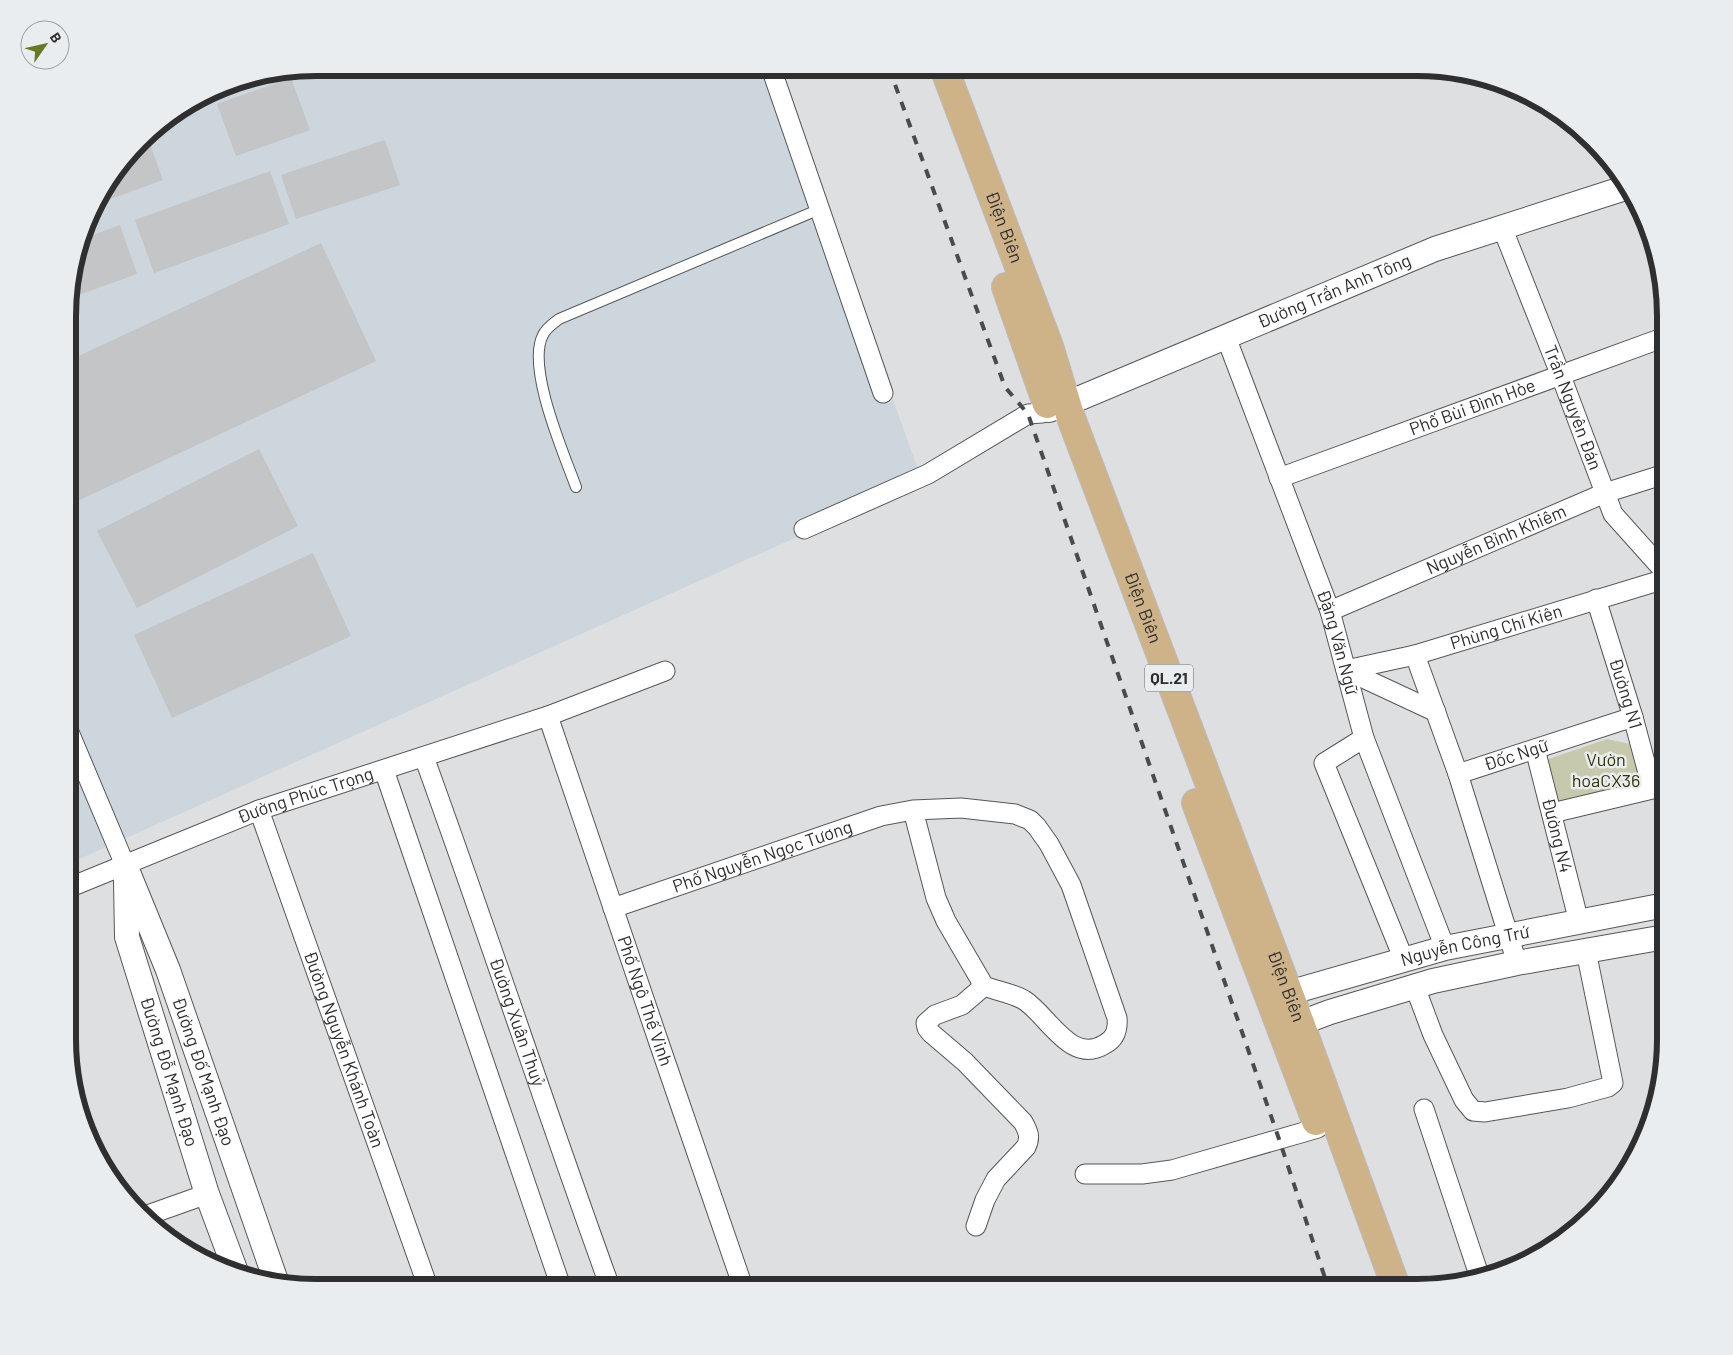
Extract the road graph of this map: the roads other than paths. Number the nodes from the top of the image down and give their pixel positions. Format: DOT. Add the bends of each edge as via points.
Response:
graph roads {
  1 [pos="774,76"];
  2 [pos="927,76"];
  3 [pos="947,76"];
  4 [pos="1620,190"];
  5 [pos="820,210"];
  6 [pos="1502,227"];
  7 [pos="1226,337"];
  8 [pos="1657,340"];
  9 [pos="1561,376"];
  10 [pos="883,393"];
  11 [pos="1058,407"];
  12 [pos="1657,477"];
  13 [pos="1280,478"];
  14 [pos="576,487"];
  15 [pos="1605,493"];
  16 [pos="804,529"];
  17 [pos="1657,563"];
  18 [pos="1657,581"];
  19 [pos="1596,599"];
  20 [pos="1330,611"];
  21 [pos="1415,654"];
  22 [pos="1346,670"];
  23 [pos="665,671"];
  24 [pos="1436,712"];
  25 [pos="548,716"];
  26 [pos="1633,717"];
  27 [pos="1364,738"];
  28 [pos="76,749"];
  29 [pos="1535,749"];
  30 [pos="424,757"];
  31 [pos="384,770"];
  32 [pos="1458,774"];
  33 [pos="1657,784"];
  34 [pos="1657,787"];
  35 [pos="259,810"];
  36 [pos="913,810"];
  37 [pos="1552,813"];
  38 [pos="125,865"];
  39 [pos="76,885"];
  40 [pos="1657,907"];
  41 [pos="613,908"];
  42 [pos="1579,922"];
  43 [pos="1508,936"];
  44 [pos="1657,938"];
  45 [pos="1445,948"];
  46 [pos="1586,950"];
  47 [pos="1404,960"];
  48 [pos="1517,964"];
  49 [pos="984,986"];
  50 [pos="1415,987"];
  51 [pos="1279,996"];
  52 [pos="1290,1027"];
  53 [pos="1424,1109"];
  54 [pos="1318,1128"];
  55 [pos="1085,1174"];
  56 [pos="207,1194"];
  57 [pos="152,1213"];
  58 [pos="976,1226"];
  59 [pos="233,1263"];
  60 [pos="1478,1271"];
  61 [pos="274,1275"];
  62 [pos="425,1279"];
  63 [pos="558,1279"];
  64 [pos="607,1279"];
  65 [pos="741,1279"];
  66 [pos="1372,1279"];
  67 [pos="1392,1279"];
  1 -- 5 [label="street"];
  2 -- 11 [label="main road, Điện Biên / QL.21"];
  3 -- 11 [label="main road, Điện Biên / QL.21" via="1048,346"];
  4 -- 6 [label="street, Đường Trần Anh Tông"];
  5 -- 10 [label="street"];
  5 -- 14 [label="lane" via="549,326 542,336 539,366 548,410"];
  6 -- 7 [label="street, Đường Trần Anh Tông" via="1435,249"];
  6 -- 9 [label="street, Trần Nguyên Đán"];
  7 -- 11 [label="street, Đường Trần Anh Tông"];
  7 -- 13 [label="street, Đặng Văn Ngữ"];
  8 -- 9 [label="street, Phố Bùi Đình Hòe"];
  9 -- 13 [label="street, Phố Bùi Đình Hòe"];
  9 -- 15 [label="street, Trần Nguyên Đán"];
  11 -- 16 [label="street" via="1028,414 928,474"];
  11 -- 51 [label="main road, Điện Biên / QL.21"];
  12 -- 15 [label="street, Nguyễn Bỉnh Khiêm"];
  13 -- 20 [label="street, Đặng Văn Ngữ"];
  15 -- 17 [label="street, Trần Nguyên Đán" via="1613,514"];
  15 -- 20 [label="street, Nguyễn Bỉnh Khiêm"];
  18 -- 19 [label="street, Phùng Chí Kiên"];
  19 -- 21 [label="street, Phùng Chí Kiên"];
  19 -- 26 [label="street, Đường N1"];
  20 -- 22 [label="street, Đặng Văn Ngữ"];
  21 -- 22 [label="street, Phùng Chí Kiên"];
  21 -- 24 [label="street"];
  22 -- 24 [label="street"];
  22 -- 27 [label="street, Đặng Văn Ngữ"];
  23 -- 25 [label="street, Đường Phúc Trọng"];
  24 -- 32 [label="street"];
  25 -- 30 [label="street, Đường Phúc Trọng"];
  25 -- 41 [label="street, Phố Ngô Thế Vinh"];
  26 -- 29 [label="street, Đốc Ngữ"];
  26 -- 33 [label="street, Đường N1"];
  27 -- 45 [label="street, Đặng Văn Ngữ"];
  27 -- 47 [label="street" via="1324,762"];
  28 -- 38 [label="street"];
  29 -- 32 [label="street, Đốc Ngữ"];
  29 -- 37 [label="street, Đường N4"];
  30 -- 31 [label="street, Đường Phúc Trọng"];
  30 -- 64 [label="street, Đường Xuân Thuỷ"];
  31 -- 35 [label="street, Đường Phúc Trọng"];
  31 -- 63 [label="street"];
  32 -- 43 [label="street"];
  34 -- 37 [label="street"];
  35 -- 38 [label="street, Đường Phúc Trọng"];
  35 -- 62 [label="street, Đường Nguyễn Khánh Toàn"];
  36 -- 41 [label="street, Phố Nguyễn Ngọc Tương" via="881,816"];
  36 -- 49 [label="street" via="936,898"];
  36 -- 49 [label="street, Phố Nguyễn Ngọc Tương" via="961,808 1015,814 1037,827 1071,885 1118,1027 1106,1044 1095,1049 1080,1048 1064,1040 1025,1001"];
  37 -- 42 [label="street, Đường N4"];
  38 -- 39 [label="street, Đường Phúc Trọng"];
  38 -- 56 [label="street, Đường Đỗ Mạnh Đạo" via="127,937"];
  38 -- 61 [label="street, Đường Đố Mạnh Đạo" via="168,970"];
  40 -- 42 [label="street, Nguyễn Công Trứ"];
  41 -- 65 [label="street, Phố Ngô Thế Vinh"];
  42 -- 43 [label="street, Nguyễn Công Trứ"];
  43 -- 45 [label="street, Nguyễn Công Trứ"];
  43 -- 48 [label="street"];
  44 -- 46 [label="street, Nguyễn Công Trứ"];
  45 -- 47 [label="street, Nguyễn Công Trứ"];
  46 -- 48 [label="street, Nguyễn Công Trứ"];
  46 -- 50 [label="street" via="1613,1084 1568,1098 1485,1112 1473,1111 1464,1100 1433,1035"];
  47 -- 51 [label="street, Nguyễn Công Trứ"];
  48 -- 50 [label="street, Nguyễn Công Trứ"];
  49 -- 58 [label="street" via="962,1005 935,1015 926,1023 931,1033 965,1062 1028,1131 1026,1147 996,1179"];
  50 -- 52 [label="street, Nguyễn Công Trứ"];
  51 -- 52 [label="main road, Điện Biên / QL.21"];
  52 -- 54 [label="main road, Điện Biên / QL.21"];
  52 -- 67 [label="main road, Điện Biên / QL.21"];
  53 -- 60 [label="street"];
  54 -- 55 [label="street" via="1172,1170 1142,1174"];
  54 -- 66 [label="main road, Điện Biên / QL.21"];
  56 -- 57 [label="street"];
  56 -- 59 [label="street, Đường Đỗ Mạnh Đạo"];
}
